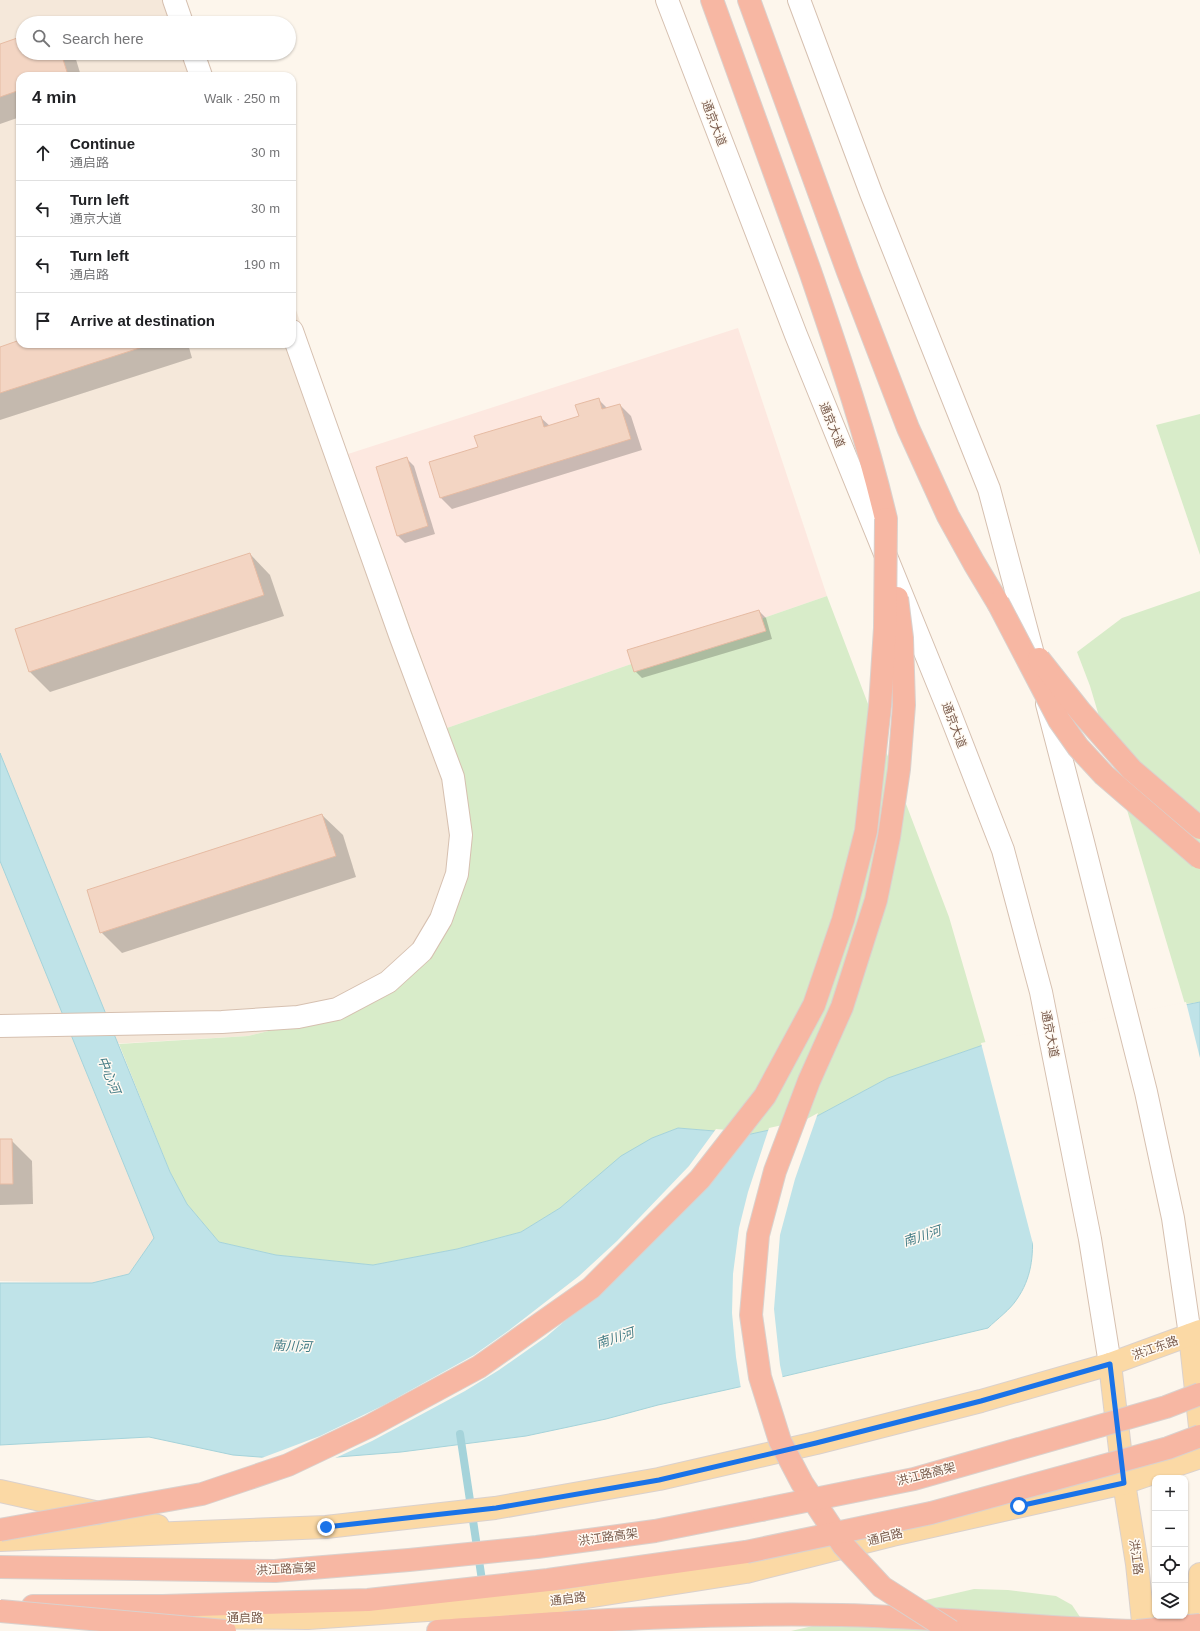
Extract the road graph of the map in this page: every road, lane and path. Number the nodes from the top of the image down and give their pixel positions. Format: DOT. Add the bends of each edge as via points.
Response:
graph roads {
  1 [pos="174,0"];
  2 [pos="667,0"];
  3 [pos="712,0"];
  4 [pos="749,0"];
  5 [pos="799,0"];
  6 [pos="180,16"];
  7 [pos="195,60"];
  8 [pos="200,72"];
  9 [pos="296,342"];
  10 [pos="886,519"];
  11 [pos="998,603"];
  12 [pos="1200,828"];
  13 [pos="1200,858"];
  14 [pos="0,1026"];
  15 [pos="1195,1333"];
  16 [pos="1110,1364"];
  17 [pos="1200,1394"];
  18 [pos="1200,1427"];
  19 [pos="1200,1436"];
  20 [pos="1200,1457"];
  21 [pos="1124,1483"];
  22 [pos="0,1491"];
  23 [pos="0,1530"];
  24 [pos="239,1531"];
  25 [pos="0,1540"];
  26 [pos="0,1567"];
  27 [pos="1200,1574"];
  28 [pos="0,1606"];
  29 [pos="0,1611"];
  30 [pos="0,1616"];
  31 [pos="1200,1625"];
  32 [pos="225,1631"];
  33 [pos="438,1631"];
  34 [pos="951,1631"];
  35 [pos="1136,1631"];
  36 [pos="1144,1631"];
  37 [pos="1197,1631"];
  1 -- 6 [label="main road"];
  2 -- 16 [label="main road, 通京大道" via="796,335 1003,850 1041,992 1090,1239"];
  3 -- 10 [label="highway" via="779,182 856,407"];
  4 -- 11 [label="highway" via="908,428 948,516"];
  5 -- 15 [label="main road" via="871,193 989,489 1084,842 1146,1092"];
  7 -- 8 [label="main road"];
  9 -- 14 [label="main road" via="453,777 461,834 457,874 441,919 422,952 388,982 338,1009 298,1017 222,1022"];
  10 -- 23 [label="highway, bridge" via="885,628 880,706 866,831 843,920 814,1005 765,1096 700,1179 591,1288 479,1367 370,1426 288,1465 202,1494"];
  10 -- 34 [label="highway, bridge" via="902,638 904,705 899,769 889,837 876,900 842,1007 809,1081 775,1171 758,1235 751,1315 760,1377 780,1441 802,1482 843,1545 882,1587"];
  11 -- 12 [label="highway, bridge" via="1047,671 1132,770"];
  11 -- 13 [label="highway, bridge" via="1059,720 1078,747 1104,775"];
  15 -- 16 [label="main road, 洪江东路"];
  15 -- 18 [label="main road"];
  16 -- 21 [label="main road, 通京大道"];
  16 -- 24 [label="main road" via="981,1401 659,1480 496,1508 326,1527"];
  17 -- 26 [label="highway, 洪江路高架, bridge" via="1166,1407 914,1478 655,1531 537,1547 275,1571"];
  19 -- 28 [label="highway, bridge" via="1168,1448 932,1513 746,1552 548,1580 368,1600 163,1606"];
  20 -- 21 [label="main road"];
  21 -- 30 [label="main road, 通启路" via="892,1535 746,1572 561,1601 308,1618"];
  21 -- 36 [label="main road, 洪江路" via="1137,1564"];
  22 -- 24 [label="main road" via="152,1526"];
  24 -- 25 [label="main road"];
  27 -- 37 [label="main road"];
  29 -- 32 [label="highway, bridge"];
  31 -- 35 [label="highway, bridge"];
  33 -- 35 [label="highway, bridge" via="658,1617 768,1614 842,1615"];
}
